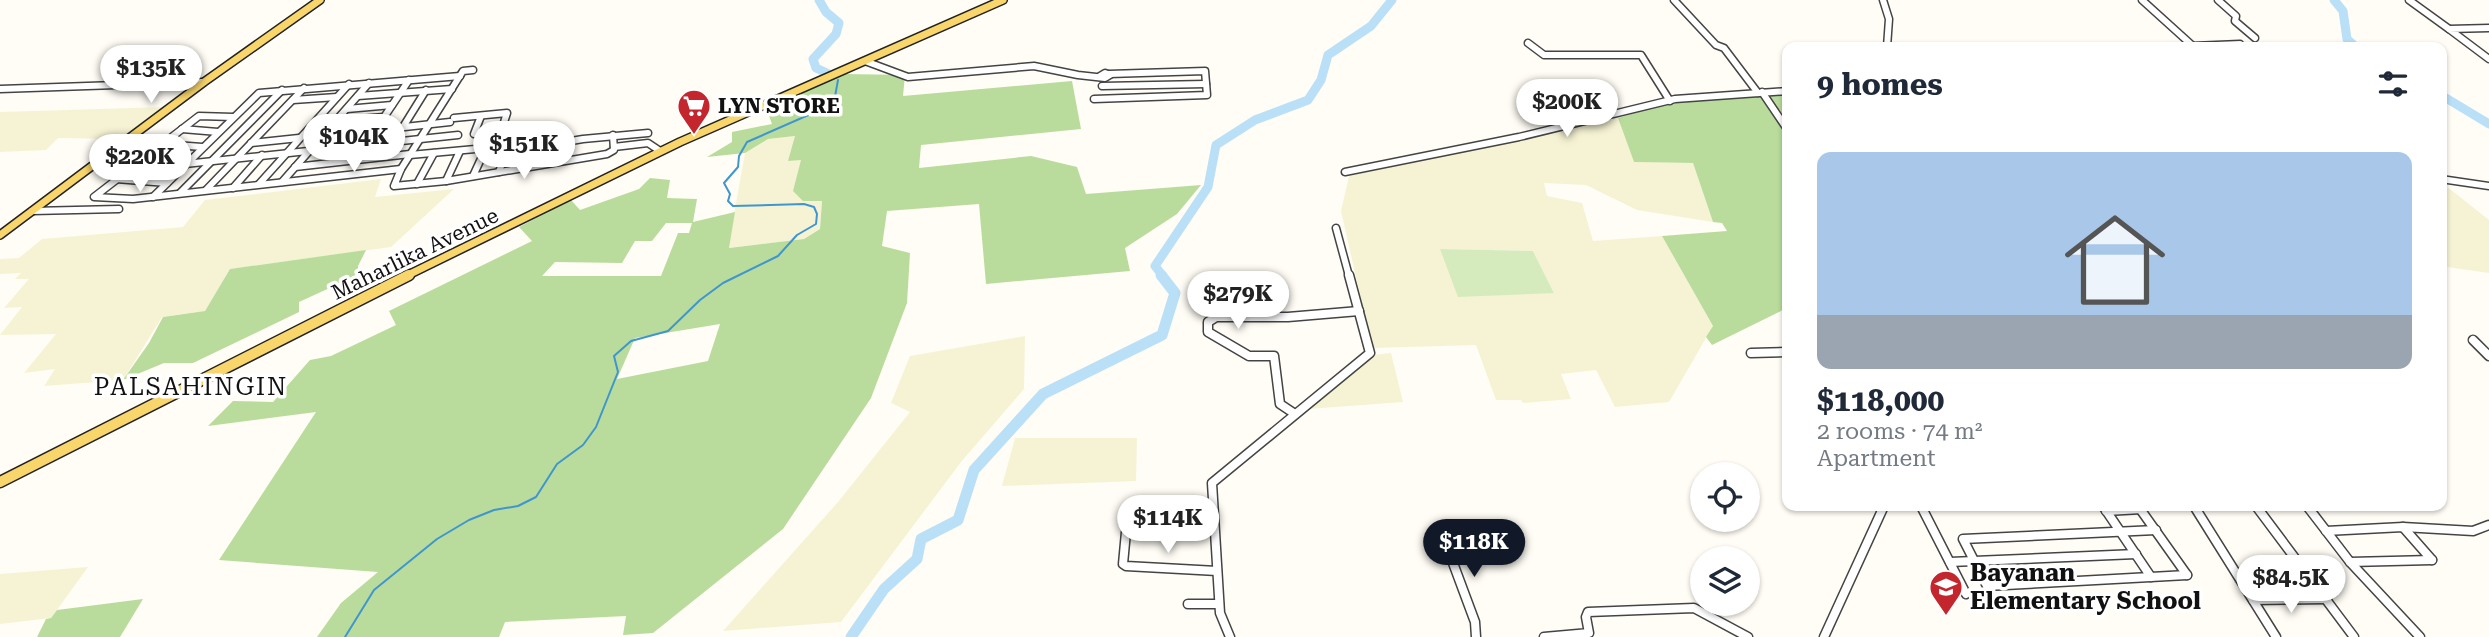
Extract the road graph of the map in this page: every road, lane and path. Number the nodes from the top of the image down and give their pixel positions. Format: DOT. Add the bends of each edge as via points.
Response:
graph roads {
  1 [pos="320,0"];
  2 [pos="1003,0"];
  3 [pos="1674,0"];
  4 [pos="1883,0"];
  5 [pos="2142,0"];
  6 [pos="2218,0"];
  7 [pos="2409,0"];
  8 [pos="2489,28"];
  9 [pos="2449,29"];
  10 [pos="2255,38"];
  11 [pos="1887,42"];
  12 [pos="2188,42"];
  13 [pos="1528,43"];
  14 [pos="2489,59"];
  15 [pos="865,61"];
  16 [pos="473,71"];
  17 [pos="460,76"];
  18 [pos="1105,76"];
  19 [pos="409,80"];
  20 [pos="204,82"];
  21 [pos="369,83"];
  22 [pos="349,84"];
  23 [pos="1206,84"];
  24 [pos="1102,86"];
  25 [pos="305,88"];
  26 [pos="0,89"];
  27 [pos="282,89"];
  28 [pos="452,89"];
  29 [pos="426,90"];
  30 [pos="1782,91"];
  31 [pos="1760,92"];
  32 [pos="400,93"];
  33 [pos="357,96"];
  34 [pos="338,97"];
  35 [pos="292,100"];
  36 [pos="1670,100"];
  37 [pos="392,105"];
  38 [pos="346,109"];
  39 [pos="481,116"];
  40 [pos="233,117"];
  41 [pos="384,117"];
  42 [pos="335,121"];
  43 [pos="1782,122"];
  44 [pos="429,124"];
  45 [pos="403,127"];
  46 [pos="181,129"];
  47 [pos="375,130"];
  48 [pos="501,131"];
  49 [pos="218,132"];
  50 [pos="648,133"];
  51 [pos="458,135"];
  52 [pos="613,135"];
  53 [pos="322,136"];
  54 [pos="300,138"];
  55 [pos="420,138"];
  56 [pos="583,139"];
  57 [pos="251,143"];
  58 [pos="162,144"];
  59 [pos="366,144"];
  60 [pos="551,145"];
  61 [pos="202,147"];
  62 [pos="496,147"];
  63 [pos="486,148"];
  64 [pos="614,149"];
  65 [pos="656,149"];
  66 [pos="310,150"];
  67 [pos="460,150"];
  68 [pos="522,150"];
  69 [pos="286,152"];
  70 [pos="506,152"];
  71 [pos="434,153"];
  72 [pos="262,155"];
  73 [pos="410,155"];
  74 [pos="584,157"];
  75 [pos="102,158"];
  76 [pos="236,158"];
  77 [pos="138,161"];
  78 [pos="213,162"];
  79 [pos="553,163"];
  80 [pos="185,164"];
  81 [pos="295,167"];
  82 [pos="522,168"];
  83 [pos="401,169"];
  84 [pos="499,172"];
  85 [pos="1345,172"];
  86 [pos="473,176"];
  87 [pos="115,179"];
  88 [pos="2447,180"];
  89 [pos="446,181"];
  90 [pos="281,182"];
  91 [pos="167,183"];
  92 [pos="417,184"];
  93 [pos="258,185"];
  94 [pos="2489,186"];
  95 [pos="233,188"];
  96 [pos="206,191"];
  97 [pos="180,193"];
  98 [pos="152,197"];
  99 [pos="119,209"];
  100 [pos="32,211"];
  101 [pos="1336,228"];
  102 [pos="0,235"];
  103 [pos="1359,311"];
  104 [pos="2473,340"];
  105 [pos="1782,352"];
  106 [pos="1751,353"];
  107 [pos="2489,356"];
  108 [pos="1295,414"];
  109 [pos="0,482"];
  110 [pos="1882,511"];
  111 [pos="1924,511"];
  112 [pos="2106,511"];
  113 [pos="2143,511"];
  114 [pos="2197,511"];
  115 [pos="2260,511"];
  116 [pos="2311,511"];
  117 [pos="2489,525"];
  118 [pos="2403,527"];
  119 [pos="1440,528"];
  120 [pos="2156,530"];
  121 [pos="2120,531"];
  122 [pos="2326,531"];
  123 [pos="1126,532"];
  124 [pos="2136,554"];
  125 [pos="1950,562"];
  126 [pos="1976,562"];
  127 [pos="2350,562"];
  128 [pos="1217,571"];
  129 [pos="2151,577"];
  130 [pos="1966,594"];
  131 [pos="2327,599"];
  132 [pos="2253,600"];
  133 [pos="1188,604"];
  134 [pos="1219,604"];
  135 [pos="1230,637"];
  136 [pos="1476,637"];
  137 [pos="1544,637"];
  138 [pos="1748,637"];
  139 [pos="1824,637"];
  140 [pos="2276,637"];
  141 [pos="2354,637"];
  142 [pos="2420,637"];
  1 -- 20 [label="main road"];
  2 -- 15 [label="main road, Maharlika Avenue"];
  3 -- 31 [label="street" via="1724,48"];
  4 -- 11 [label="street" via="1889,19"];
  5 -- 12 [label="street"];
  6 -- 10 [label="street"];
  7 -- 9 [label="street"];
  8 -- 9 [label="street"];
  9 -- 14 [label="street"];
  13 -- 36 [label="street" via="1544,55 1641,55"];
  15 -- 18 [label="street" via="908,77 1034,66"];
  15 -- 65 [label="main road, Maharlika Avenue"];
  16 -- 17 [label="street" via="463,71"];
  17 -- 19 [label="street"];
  17 -- 28 [label="street"];
  18 -- 23 [label="street" via="1205,71"];
  18 -- 24 [label="street"];
  19 -- 21 [label="street"];
  19 -- 32 [label="street"];
  20 -- 26 [label="street"];
  20 -- 75 [label="main road"];
  21 -- 22 [label="street"];
  21 -- 33 [label="street"];
  22 -- 25 [label="street"];
  22 -- 34 [label="street"];
  23 -- 24 [label="street"];
  23 -- 24 [label="street" via="1206,95 1094,99"];
  25 -- 27 [label="street"];
  25 -- 35 [label="street"];
  27 -- 40 [label="street" via="259,93"];
  27 -- 78 [label="street"];
  28 -- 29 [label="street"];
  28 -- 44 [label="street"];
  29 -- 32 [label="street"];
  29 -- 45 [label="street"];
  30 -- 31 [label="street"];
  31 -- 36 [label="street"];
  31 -- 43 [label="street"];
  32 -- 33 [label="street"];
  32 -- 37 [label="street"];
  33 -- 38 [label="street"];
  34 -- 35 [label="street"];
  34 -- 54 [label="street"];
  35 -- 57 [label="street"];
  36 -- 85 [label="street"];
  37 -- 38 [label="street"];
  37 -- 41 [label="street"];
  38 -- 42 [label="street"];
  39 -- 44 [label="street"];
  39 -- 48 [label="street" via="507,113"];
  39 -- 48 [label="street" via="474,134"];
  40 -- 46 [label="street" via="199,116"];
  40 -- 49 [label="street"];
  41 -- 42 [label="street"];
  41 -- 47 [label="street"];
  42 -- 53 [label="street"];
  44 -- 45 [label="street"];
  44 -- 55 [label="street"];
  45 -- 47 [label="street"];
  46 -- 49 [label="street"];
  46 -- 58 [label="street"];
  47 -- 53 [label="street"];
  47 -- 59 [label="street"];
  48 -- 62 [label="street"];
  49 -- 61 [label="street"];
  50 -- 52 [label="street"];
  51 -- 55 [label="street"];
  52 -- 56 [label="street"];
  52 -- 64 [label="street"];
  53 -- 66 [label="street"];
  54 -- 57 [label="street"];
  54 -- 69 [label="street"];
  55 -- 59 [label="street"];
  55 -- 73 [label="street"];
  56 -- 60 [label="street"];
  56 -- 74 [label="street"];
  57 -- 76 [label="street"];
  58 -- 61 [label="street"];
  58 -- 77 [label="street"];
  59 -- 66 [label="street"];
  60 -- 68 [label="street"];
  60 -- 79 [label="street"];
  61 -- 80 [label="street"];
  62 -- 63 [label="street"];
  62 -- 70 [label="street" via="508,146"];
  63 -- 67 [label="street"];
  63 -- 86 [label="street"];
  64 -- 65 [label="street"];
  64 -- 74 [label="street"];
  65 -- 109 [label="main road, Maharlika Avenue" via="562,202"];
  66 -- 69 [label="street"];
  66 -- 81 [label="street"];
  67 -- 71 [label="street"];
  67 -- 89 [label="street"];
  68 -- 70 [label="street"];
  68 -- 82 [label="street"];
  69 -- 72 [label="street"];
  69 -- 93 [label="street"];
  70 -- 84 [label="street"];
  71 -- 73 [label="street"];
  71 -- 92 [label="street"];
  72 -- 76 [label="street"];
  72 -- 95 [label="street"];
  73 -- 81 [label="street"];
  73 -- 83 [label="street"];
  74 -- 79 [label="street"];
  75 -- 77 [label="street"];
  75 -- 100 [label="main road"];
  76 -- 78 [label="street"];
  76 -- 96 [label="street"];
  77 -- 80 [label="street"];
  77 -- 87 [label="street"];
  78 -- 80 [label="street"];
  78 -- 97 [label="street"];
  79 -- 82 [label="street"];
  80 -- 91 [label="street"];
  81 -- 90 [label="street"];
  82 -- 84 [label="street"];
  83 -- 90 [label="street"];
  83 -- 92 [label="street" via="394,186"];
  84 -- 86 [label="street"];
  86 -- 89 [label="street"];
  87 -- 91 [label="street"];
  87 -- 98 [label="street" via="94,197"];
  88 -- 94 [label="street"];
  89 -- 92 [label="street"];
  90 -- 93 [label="street"];
  91 -- 98 [label="street"];
  93 -- 95 [label="street"];
  95 -- 96 [label="street"];
  96 -- 97 [label="street"];
  97 -- 98 [label="street"];
  99 -- 100 [label="street"];
  100 -- 102 [label="main road"];
  101 -- 103 [label="street"];
  103 -- 108 [label="street" via="1370,353"];
  103 -- 108 [label="street" via="1216,317 1208,322 1208,332 1249,356 1274,356 1280,404"];
  104 -- 107 [label="street"];
  105 -- 106 [label="street"];
  108 -- 128 [label="street" via="1212,483"];
  110 -- 139 [label="street"];
  111 -- 125 [label="street"];
  112 -- 121 [label="street"];
  113 -- 120 [label="street"];
  114 -- 132 [label="street"];
  115 -- 131 [label="street"];
  116 -- 122 [label="street"];
  117 -- 118 [label="street" via="2473,531"];
  118 -- 122 [label="street"];
  118 -- 127 [label="street" via="2432,560"];
  119 -- 136 [label="street" via="1475,622"];
  120 -- 121 [label="street"];
  120 -- 129 [label="street" via="2187,575"];
  121 -- 124 [label="street"];
  121 -- 126 [label="street" via="1963,539"];
  122 -- 127 [label="street"];
  123 -- 128 [label="street" via="1126,566"];
  124 -- 126 [label="street"];
  124 -- 129 [label="street"];
  125 -- 126 [label="street"];
  125 -- 130 [label="street"];
  126 -- 129 [label="street" via="1987,586"];
  127 -- 142 [label="street"];
  128 -- 134 [label="street"];
  131 -- 132 [label="street"];
  131 -- 141 [label="street"];
  132 -- 140 [label="street"];
  133 -- 134 [label="street"];
  134 -- 135 [label="street"];
  137 -- 138 [label="street" via="1589,633 1588,612 1694,608"];
}
